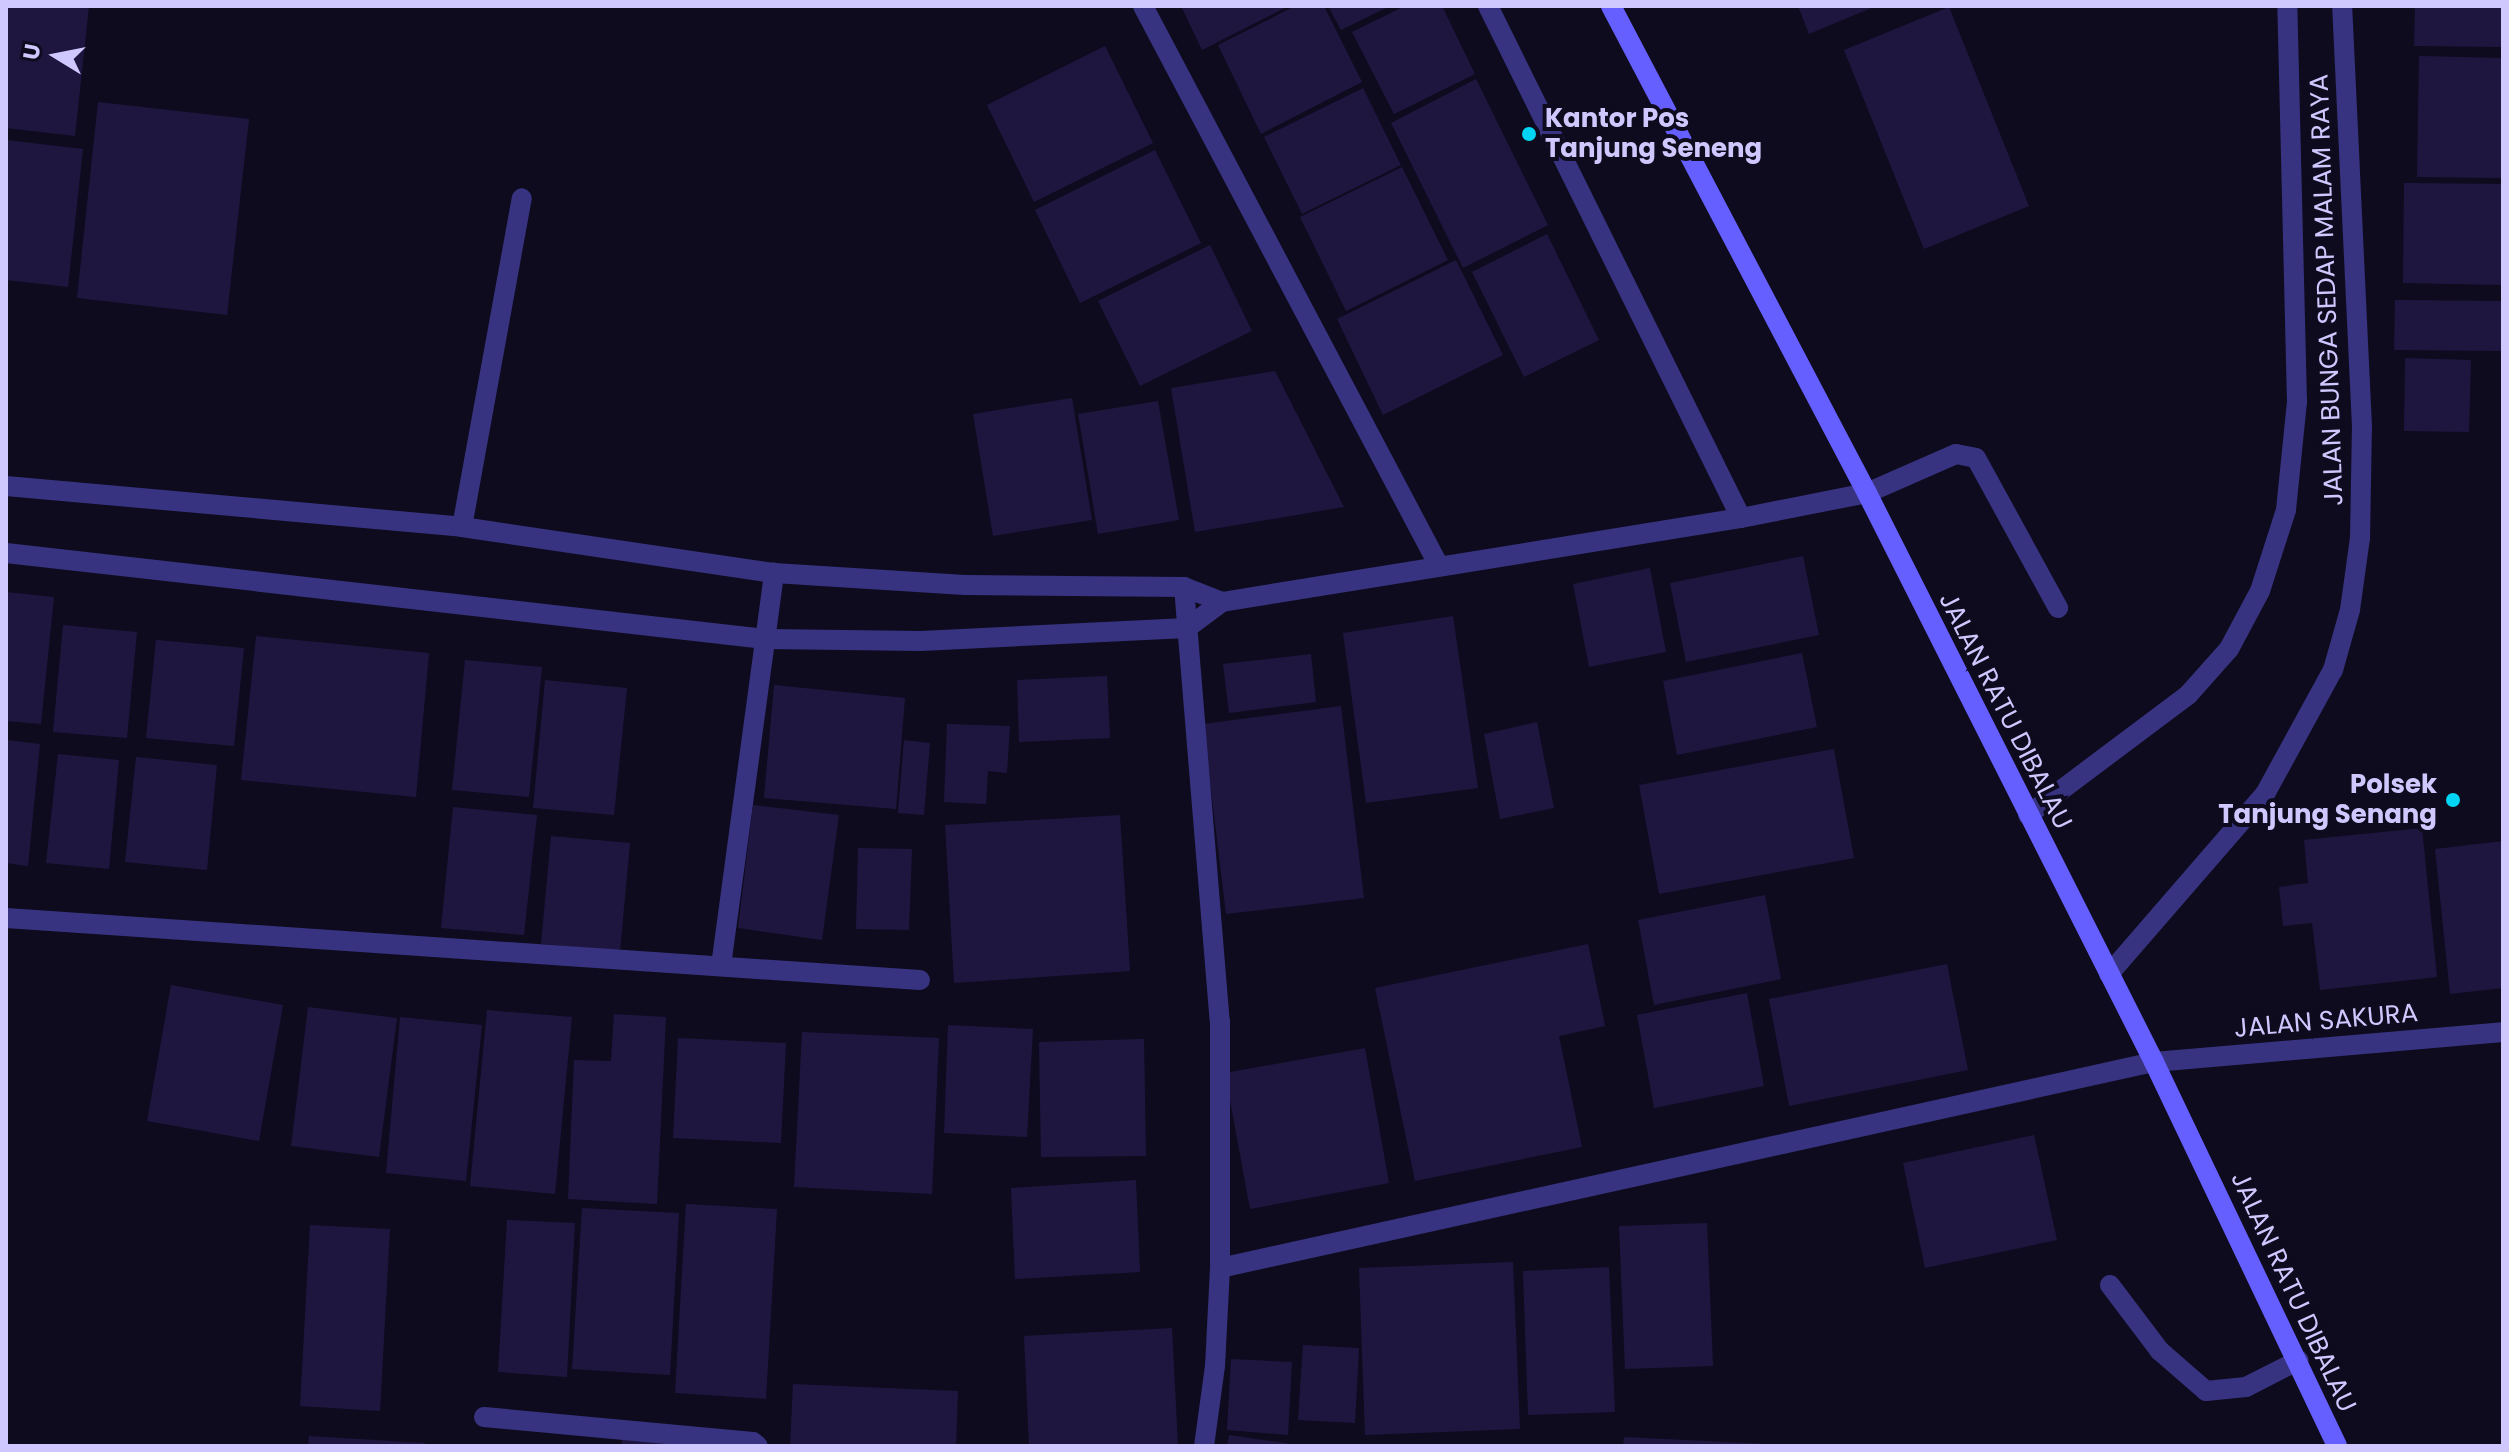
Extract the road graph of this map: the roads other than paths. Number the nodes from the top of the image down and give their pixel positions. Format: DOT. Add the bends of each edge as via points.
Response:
graph roads {
  1 [pos="1143,6"];
  2 [pos="1488,6"];
  3 [pos="1611,6"];
  4 [pos="2287,6"];
  5 [pos="2342,6"];
  6 [pos="522,198"];
  7 [pos="6,486"];
  8 [pos="1867,493"];
  9 [pos="1741,518"];
  10 [pos="462,527"];
  11 [pos="6,553"];
  12 [pos="1438,564"];
  13 [pos="774,573"];
  14 [pos="1184,587"];
  15 [pos="1222,602"];
  16 [pos="2058,608"];
  17 [pos="1187,628"];
  18 [pos="766,639"];
  19 [pos="2028,815"];
  20 [pos="6,918"];
  21 [pos="721,966"];
  22 [pos="2109,974"];
  23 [pos="920,980"];
  24 [pos="2503,1032"];
  25 [pos="2154,1062"];
  26 [pos="1220,1268"];
  27 [pos="2110,1285"];
  28 [pos="2299,1360"];
  29 [pos="484,1417"];
  30 [pos="758,1446"];
  31 [pos="1204,1446"];
  32 [pos="2337,1446"];
  1 -- 12 [label="street"];
  2 -- 9 [label="street"];
  3 -- 8 [label="main road, JALAN RATU DIBALAU"];
  4 -- 19 [label="street, JALAN BUNGA SEDAP MALAM RAYA" via="2297,402 2286,510 2278,537 2260,591 2229,649 2188,695"];
  5 -- 22 [label="street, JALAN BUNGA SEDAP MALAM RAYA" via="2362,427 2360,538 2350,610 2333,670 2265,794"];
  6 -- 10 [label="street"];
  7 -- 10 [label="street"];
  8 -- 9 [label="street"];
  8 -- 16 [label="street" via="1956,454 1976,458"];
  8 -- 19 [label="main road, JALAN RATU DIBALAU"];
  9 -- 12 [label="street"];
  10 -- 13 [label="street"];
  11 -- 18 [label="street"];
  12 -- 15 [label="street"];
  13 -- 14 [label="street" via="965,585"];
  13 -- 18 [label="street"];
  14 -- 15 [label="street"];
  14 -- 17 [label="street"];
  15 -- 17 [label="street"];
  17 -- 18 [label="street" via="921,641"];
  17 -- 26 [label="street" via="1220,1021"];
  18 -- 21 [label="street"];
  19 -- 22 [label="main road, JALAN RATU DIBALAU"];
  20 -- 21 [label="street"];
  21 -- 23 [label="street"];
  22 -- 25 [label="main road, JALAN RATU DIBALAU"];
  24 -- 25 [label="street, JALAN SAKURA"];
  25 -- 26 [label="street, JALAN SAKURA"];
  25 -- 28 [label="main road, JALAN RATU DIBALAU"];
  26 -- 31 [label="street"];
  27 -- 28 [label="street" via="2160,1351 2206,1391 2246,1387"];
  28 -- 32 [label="main road, JALAN RATU DIBALAU"];
  29 -- 30 [label="street"];
}
